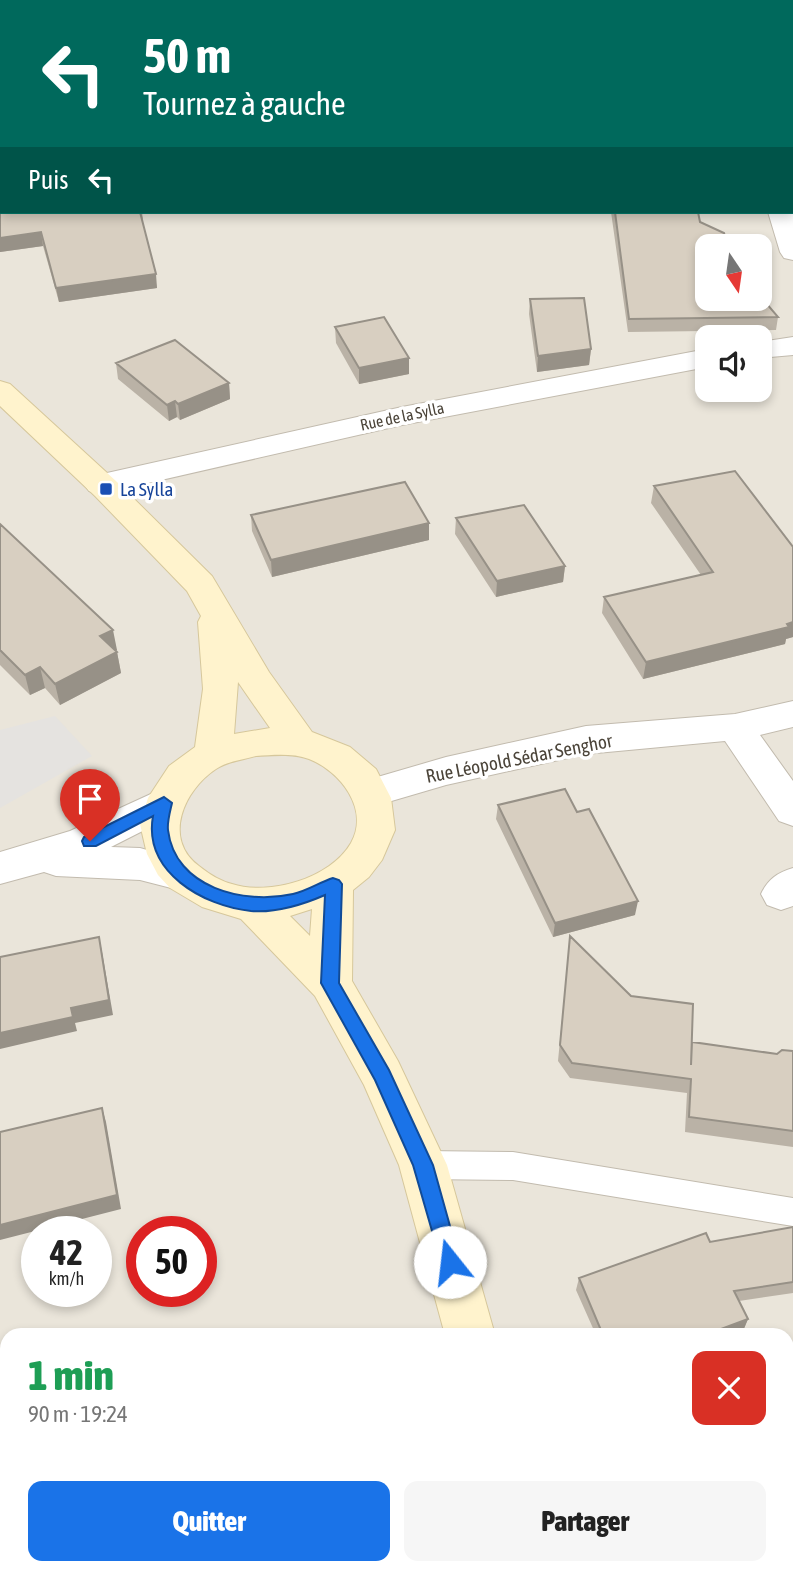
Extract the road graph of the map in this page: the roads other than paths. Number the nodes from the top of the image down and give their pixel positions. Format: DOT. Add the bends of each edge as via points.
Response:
graph roads {
  1 [pos="782,214"];
  2 [pos="793,252"];
  3 [pos="793,346"];
  4 [pos="772,349"];
  5 [pos="695,360"];
  6 [pos="0,390"];
  7 [pos="100,484"];
  8 [pos="215,613"];
  9 [pos="793,714"];
  10 [pos="735,727"];
  11 [pos="300,743"];
  12 [pos="214,754"];
  13 [pos="370,793"];
  14 [pos="164,803"];
  15 [pos="793,811"];
  16 [pos="40,859"];
  17 [pos="0,868"];
  18 [pos="179,873"];
  19 [pos="333,884"];
  20 [pos="252,904"];
  21 [pos="330,983"];
  22 [pos="423,1165"];
  23 [pos="793,1212"];
  24 [pos="468,1328"];
  1 -- 2 [label="street"];
  3 -- 4 [label="street"];
  5 -- 7 [label="street, Rue de la Sylla" via="505,394"];
  6 -- 7 [label="main road"];
  7 -- 8 [label="main road" via="200,584"];
  8 -- 11 [label="main road"];
  8 -- 12 [label="main road" via="221,689"];
  9 -- 10 [label="street, Rue Léopold Sédar Senghor"];
  10 -- 13 [label="street, Rue Léopold Sédar Senghor" via="586,740"];
  10 -- 15 [label="street"];
  11 -- 12 [label="main road" via="256,742"];
  11 -- 13 [label="main road" via="344,761 360,775"];
  12 -- 14 [label="main road" via="183,775"];
  13 -- 19 [label="main road" via="376,817 371,841 357,865"];
  14 -- 16 [label="street" via="90,841"];
  14 -- 18 [label="main road" via="159,827 165,851"];
  16 -- 17 [label="street"];
  16 -- 18 [label="street" via="140,864"];
  18 -- 20 [label="main road" via="199,889"];
  19 -- 20 [label="main road" via="295,900"];
  19 -- 21 [label="main road"];
  20 -- 21 [label="main road"];
  21 -- 22 [label="main road" via="382,1075"];
  22 -- 23 [label="lane" via="513,1166"];
  22 -- 24 [label="main road"];
}
